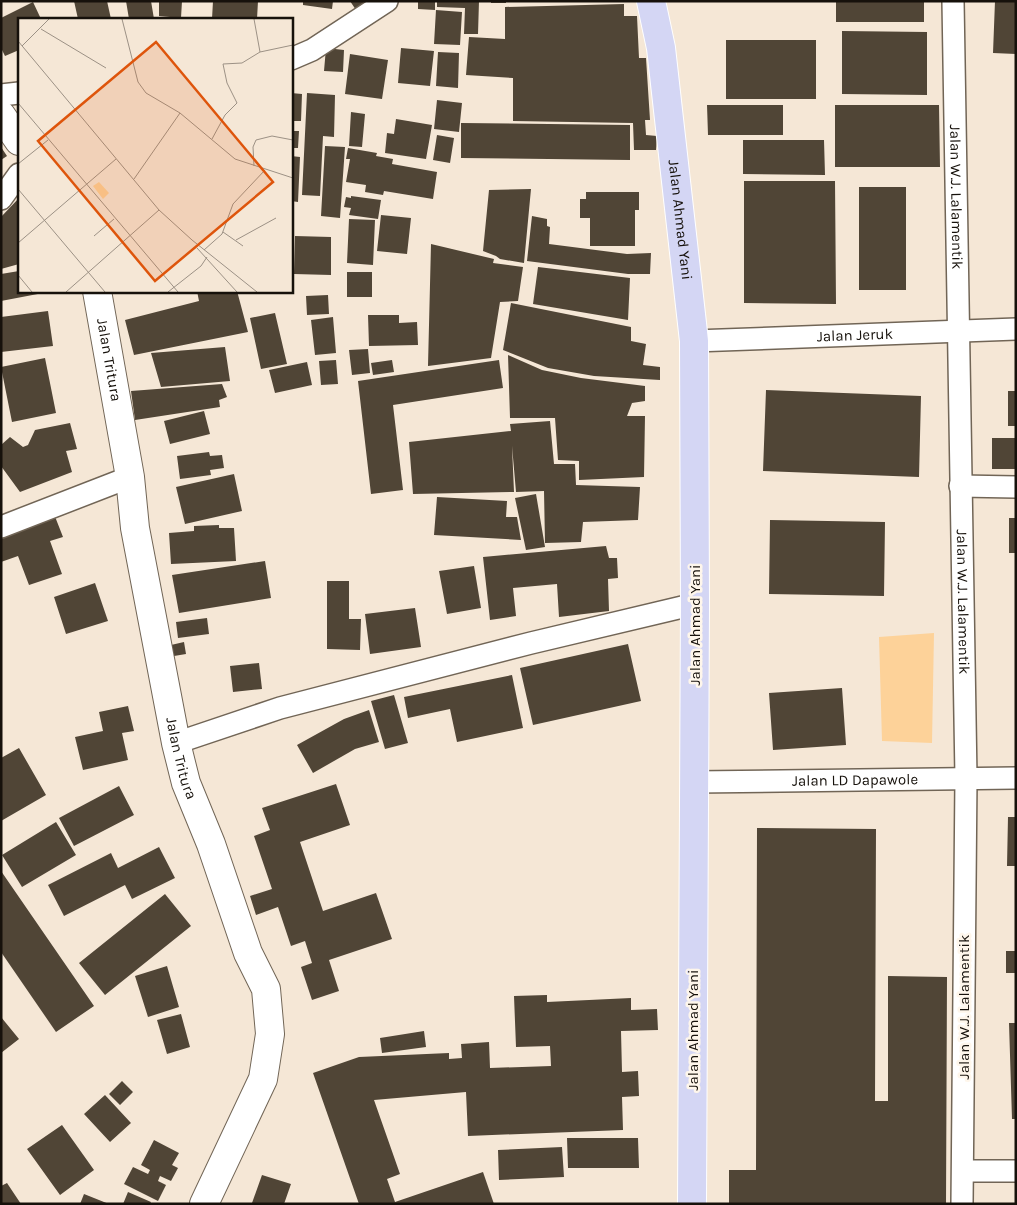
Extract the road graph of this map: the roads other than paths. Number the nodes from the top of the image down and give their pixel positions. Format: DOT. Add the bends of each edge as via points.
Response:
graph roads {
  1 [pos="387,1"];
  2 [pos="651,1"];
  3 [pos="665,1"];
  4 [pos="953,1"];
  5 [pos="661,48"];
  6 [pos="292,59"];
  7 [pos="18,93"];
  8 [pos="1,95"];
  9 [pos="1,115"];
  10 [pos="18,139"];
  11 [pos="18,175"];
  12 [pos="1,199"];
  13 [pos="98,292"];
  14 [pos="1016,329"];
  15 [pos="959,330"];
  16 [pos="694,341"];
  17 [pos="130,477"];
  18 [pos="960,486"];
  19 [pos="1016,487"];
  20 [pos="1,527"];
  21 [pos="695,604"];
  22 [pos="176,743"];
  23 [pos="966,778"];
  24 [pos="1016,778"];
  25 [pos="694,782"];
  26 [pos="963,1170"];
  27 [pos="1016,1172"];
  28 [pos="204,1204"];
  29 [pos="692,1204"];
  30 [pos="962,1204"];
  1 -- 6 [label="street" via="312,50"];
  2 -- 5 [label="highway"];
  3 -- 5 [label="highway"];
  4 -- 15 [label="street, Jalan W.J. Lalamentik"];
  5 -- 16 [label="highway, Jalan Ahmad Yani"];
  7 -- 8 [label="street"];
  9 -- 10 [label="street"];
  11 -- 12 [label="street"];
  13 -- 17 [label="street, Jalan Tritura"];
  14 -- 15 [label="street, Jalan Jeruk"];
  15 -- 16 [label="street, Jalan Jeruk"];
  15 -- 18 [label="street, Jalan W.J. Lalamentik"];
  16 -- 21 [label="highway, Jalan Ahmad Yani"];
  17 -- 20 [label="street"];
  17 -- 22 [label="street, Jalan Tritura" via="135,528"];
  18 -- 19 [label="street"];
  18 -- 23 [label="street, Jalan W.J. Lalamentik"];
  21 -- 22 [label="street" via="512,647 280,708"];
  21 -- 25 [label="highway, Jalan Ahmad Yani"];
  22 -- 28 [label="street, Jalan Tritura" via="186,782 248,953 266,989 270,1034 263,1079"];
  23 -- 24 [label="street, Jalan LD Dapawole"];
  23 -- 25 [label="street, Jalan LD Dapawole"];
  23 -- 26 [label="street, Jalan W.J. Lalamentik"];
  25 -- 29 [label="highway, Jalan Ahmad Yani"];
  26 -- 27 [label="street"];
  26 -- 30 [label="street, Jalan W.J. Lalamentik"];
}
